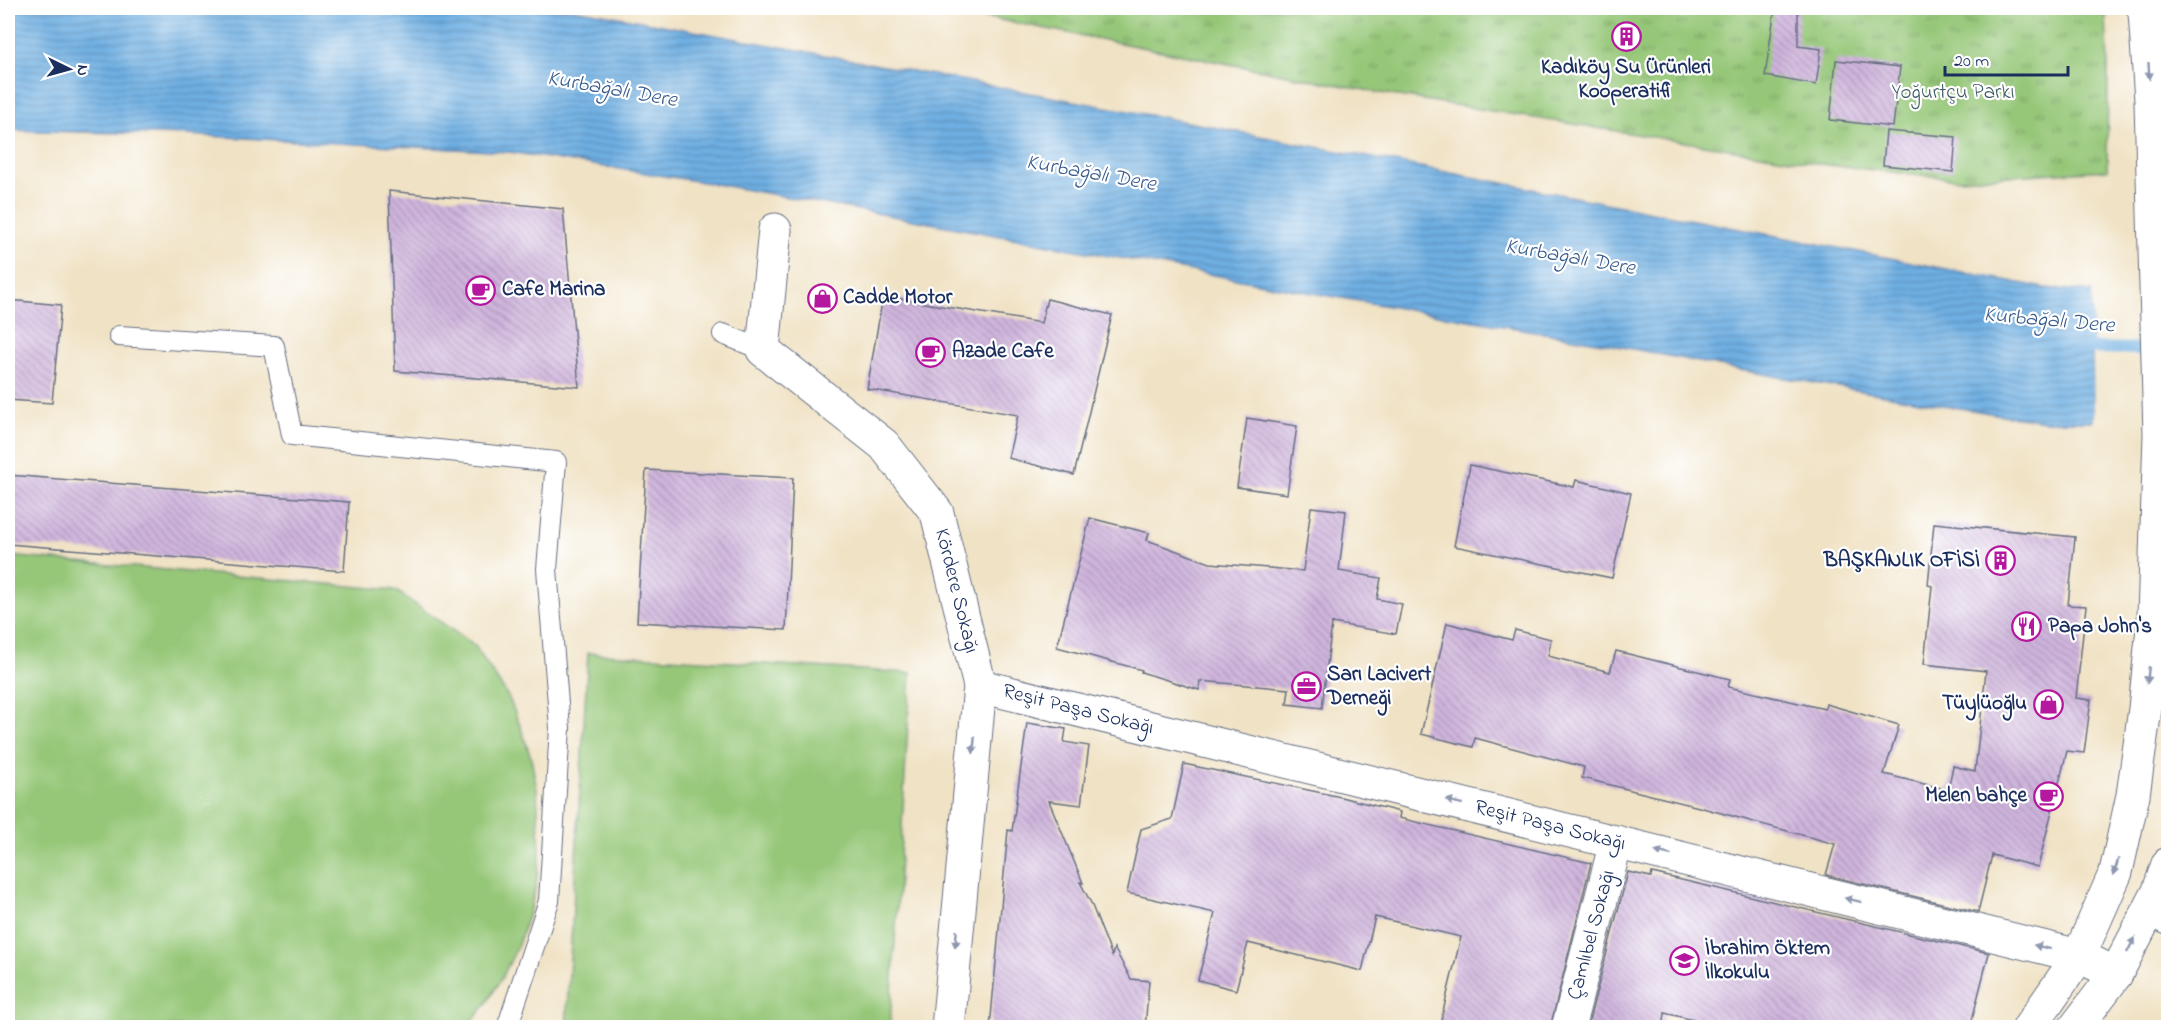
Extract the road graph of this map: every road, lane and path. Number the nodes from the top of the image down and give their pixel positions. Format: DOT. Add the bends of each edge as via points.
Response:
graph roads {
  1 [pos="2146,9"];
  2 [pos="2161,152"];
  3 [pos="775,230"];
  4 [pos="723,334"];
  5 [pos="119,336"];
  6 [pos="763,350"];
  7 [pos="2162,618"];
  8 [pos="980,686"];
  9 [pos="1616,842"];
  10 [pos="2169,864"];
  11 [pos="2158,920"];
  12 [pos="2079,956"];
  13 [pos="2116,974"];
  14 [pos="507,1028"];
  15 [pos="948,1028"];
  16 [pos="1568,1028"];
  17 [pos="2029,1028"];
  18 [pos="2075,1028"];
  1 -- 2 [label="street, one-way"];
  2 -- 7 [label="street" via="2156,279"];
  3 -- 6 [label="street"];
  4 -- 6 [label="lane"];
  5 -- 14 [label="lane" via="274,346 292,435 556,462 547,569 560,728 549,901"];
  6 -- 8 [label="street, Kördere Sokağı" via="884,445 937,513"];
  7 -- 12 [label="street, one-way" via="2133,795 2115,872"];
  9 -- 8 [label="street, Reşit Paşa Sokağı, one-way"];
  8 -- 15 [label="street, Kördere Sokağı, one-way"];
  12 -- 9 [label="street, Reşit Paşa Sokağı, one-way"];
  9 -- 16 [label="street, Çamlıbel Sokağı"];
  10 -- 11 [label="street"];
  13 -- 11 [label="street, one-way"];
  12 -- 13 [label="street, Reşit Paşa Sokağı"];
  12 -- 17 [label="street"];
  13 -- 18 [label="street"];
}
